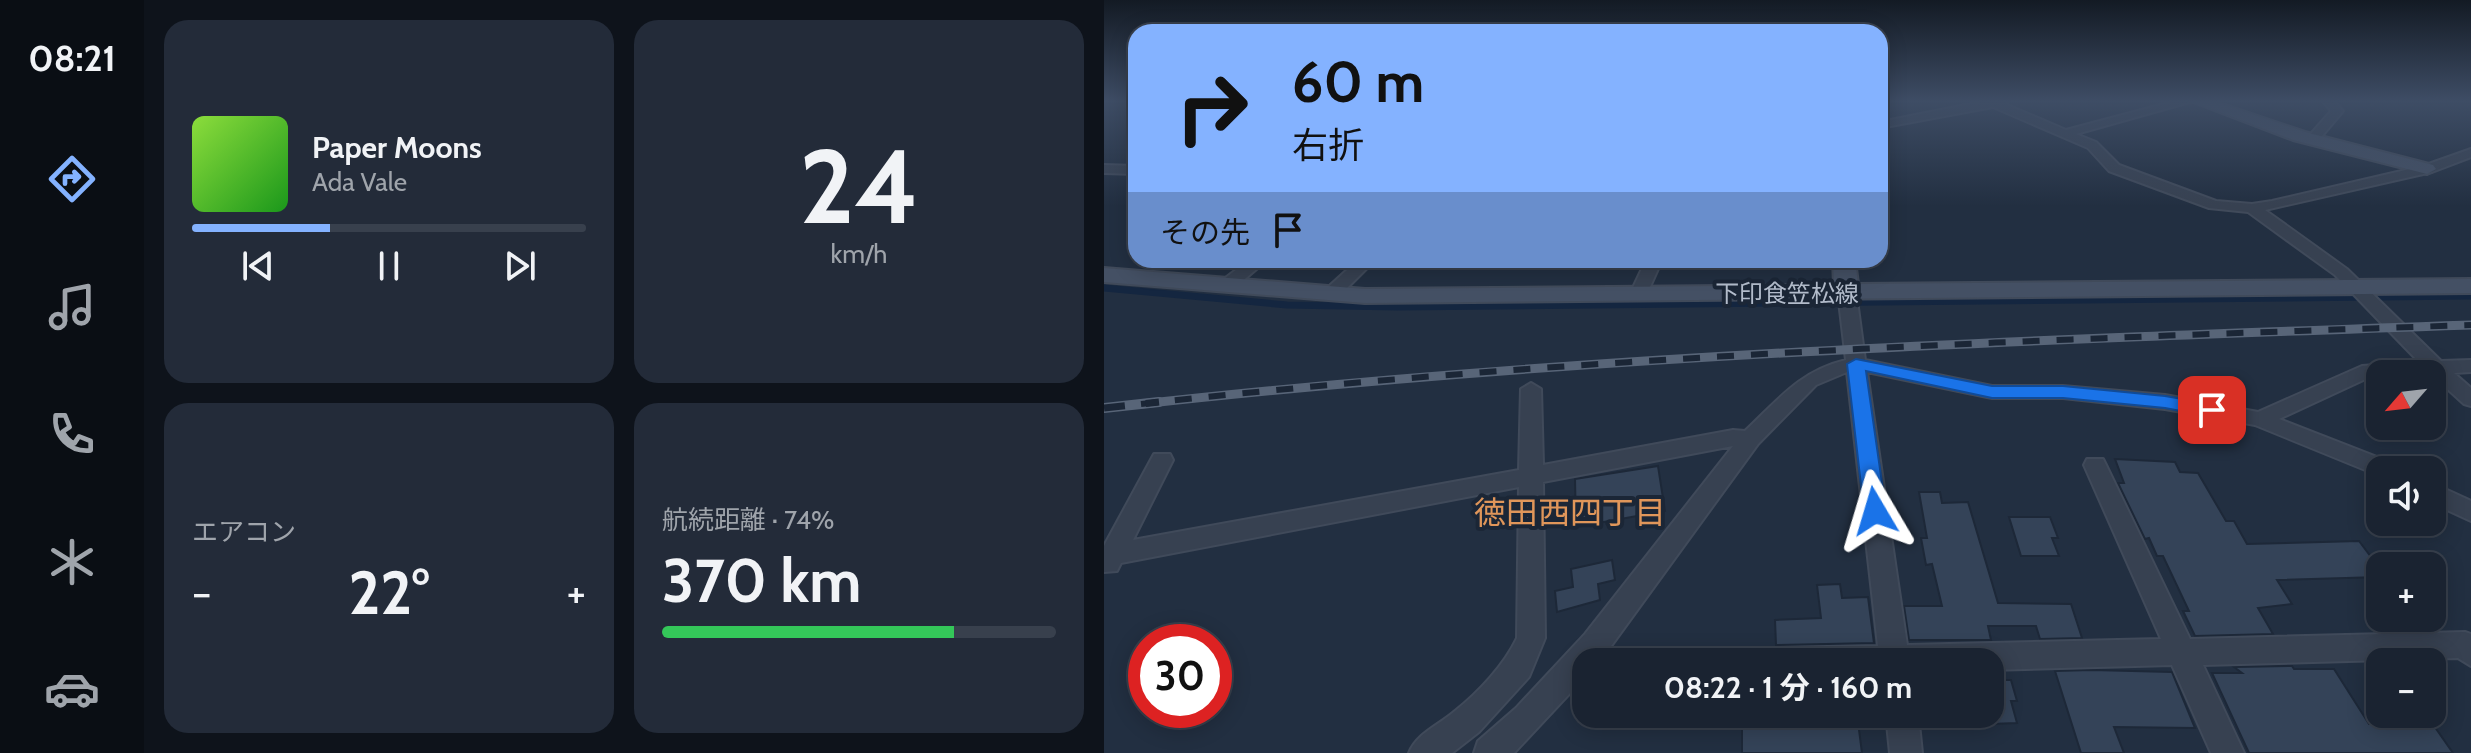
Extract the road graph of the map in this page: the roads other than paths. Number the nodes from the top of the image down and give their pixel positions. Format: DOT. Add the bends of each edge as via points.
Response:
graph roads {
  1 [pos="2071,135"];
  2 [pos="2301,135"];
  3 [pos="2316,135"];
  4 [pos="2313,139"];
  5 [pos="2471,153"];
  6 [pos="1104,169"];
  7 [pos="2427,169"];
  8 [pos="1128,170"];
  9 [pos="2252,208"];
  10 [pos="1249,268"];
  11 [pos="1359,268"];
  12 [pos="1650,268"];
  13 [pos="1845,268"];
  14 [pos="1104,275"];
  15 [pos="1226,286"];
  16 [pos="2471,286"];
  17 [pos="2357,291"];
  18 [pos="1331,294"];
  19 [pos="1639,294"];
  20 [pos="1847,302"];
  21 [pos="2428,360"];
  22 [pos="1856,364"];
  23 [pos="2446,366"];
  24 [pos="2471,366"];
  25 [pos="2366,371"];
  26 [pos="2446,377"];
  27 [pos="1531,389"];
  28 [pos="2471,399"];
  29 [pos="2260,419"];
  30 [pos="1750,439"];
  31 [pos="1162,460"];
  32 [pos="2366,462"];
  33 [pos="2095,465"];
  34 [pos="1532,478"];
  35 [pos="2446,499"];
  36 [pos="2471,512"];
  37 [pos="1107,560"];
  38 [pos="1893,648"];
  39 [pos="2180,653"];
  40 [pos="2471,653"];
  41 [pos="2004,657"];
  42 [pos="1903,728"];
  43 [pos="1425,753"];
  44 [pos="1490,753"];
  45 [pos="1906,753"];
  46 [pos="2228,753"];
  1 -- 9 [label="street" via="2092,145 2114,168 2214,205"];
  2 -- 4 [label="main road"];
  3 -- 4 [label="street"];
  4 -- 7 [label="main road"];
  5 -- 7 [label="street"];
  6 -- 8 [label="street"];
  7 -- 9 [label="street"];
  9 -- 17 [label="street" via="2341,272"];
  10 -- 15 [label="street"];
  11 -- 18 [label="street"];
  12 -- 19 [label="street"];
  13 -- 20 [label="main road"];
  14 -- 15 [label="main road, 下印食笠松線"];
  15 -- 18 [label="main road, 下印食笠松線"];
  16 -- 17 [label="main road, 下印食笠松線"];
  17 -- 20 [label="main road, 下印食笠松線"];
  17 -- 21 [label="street"];
  18 -- 19 [label="main road, 下印食笠松線"];
  19 -- 20 [label="main road, 下印食笠松線"];
  20 -- 22 [label="street"];
  22 -- 29 [label="street" via="1992,392 2063,392 2165,402"];
  22 -- 30 [label="street" via="1809,381"];
  22 -- 38 [label="street"];
  23 -- 24 [label="street"];
  25 -- 29 [label="street"];
  26 -- 28 [label="street"];
  27 -- 34 [label="street"];
  29 -- 32 [label="street"];
  30 -- 34 [label="street"];
  30 -- 44 [label="street" via="1576,665"];
  31 -- 37 [label="street"];
  33 -- 39 [label="street"];
  34 -- 37 [label="street"];
  34 -- 43 [label="street" via="1531,638 1518,667 1468,721"];
  35 -- 36 [label="street"];
  39 -- 40 [label="street" via="2465,645"];
  39 -- 41 [label="street"];
  39 -- 46 [label="street"];
  42 -- 45 [label="street"];
}
